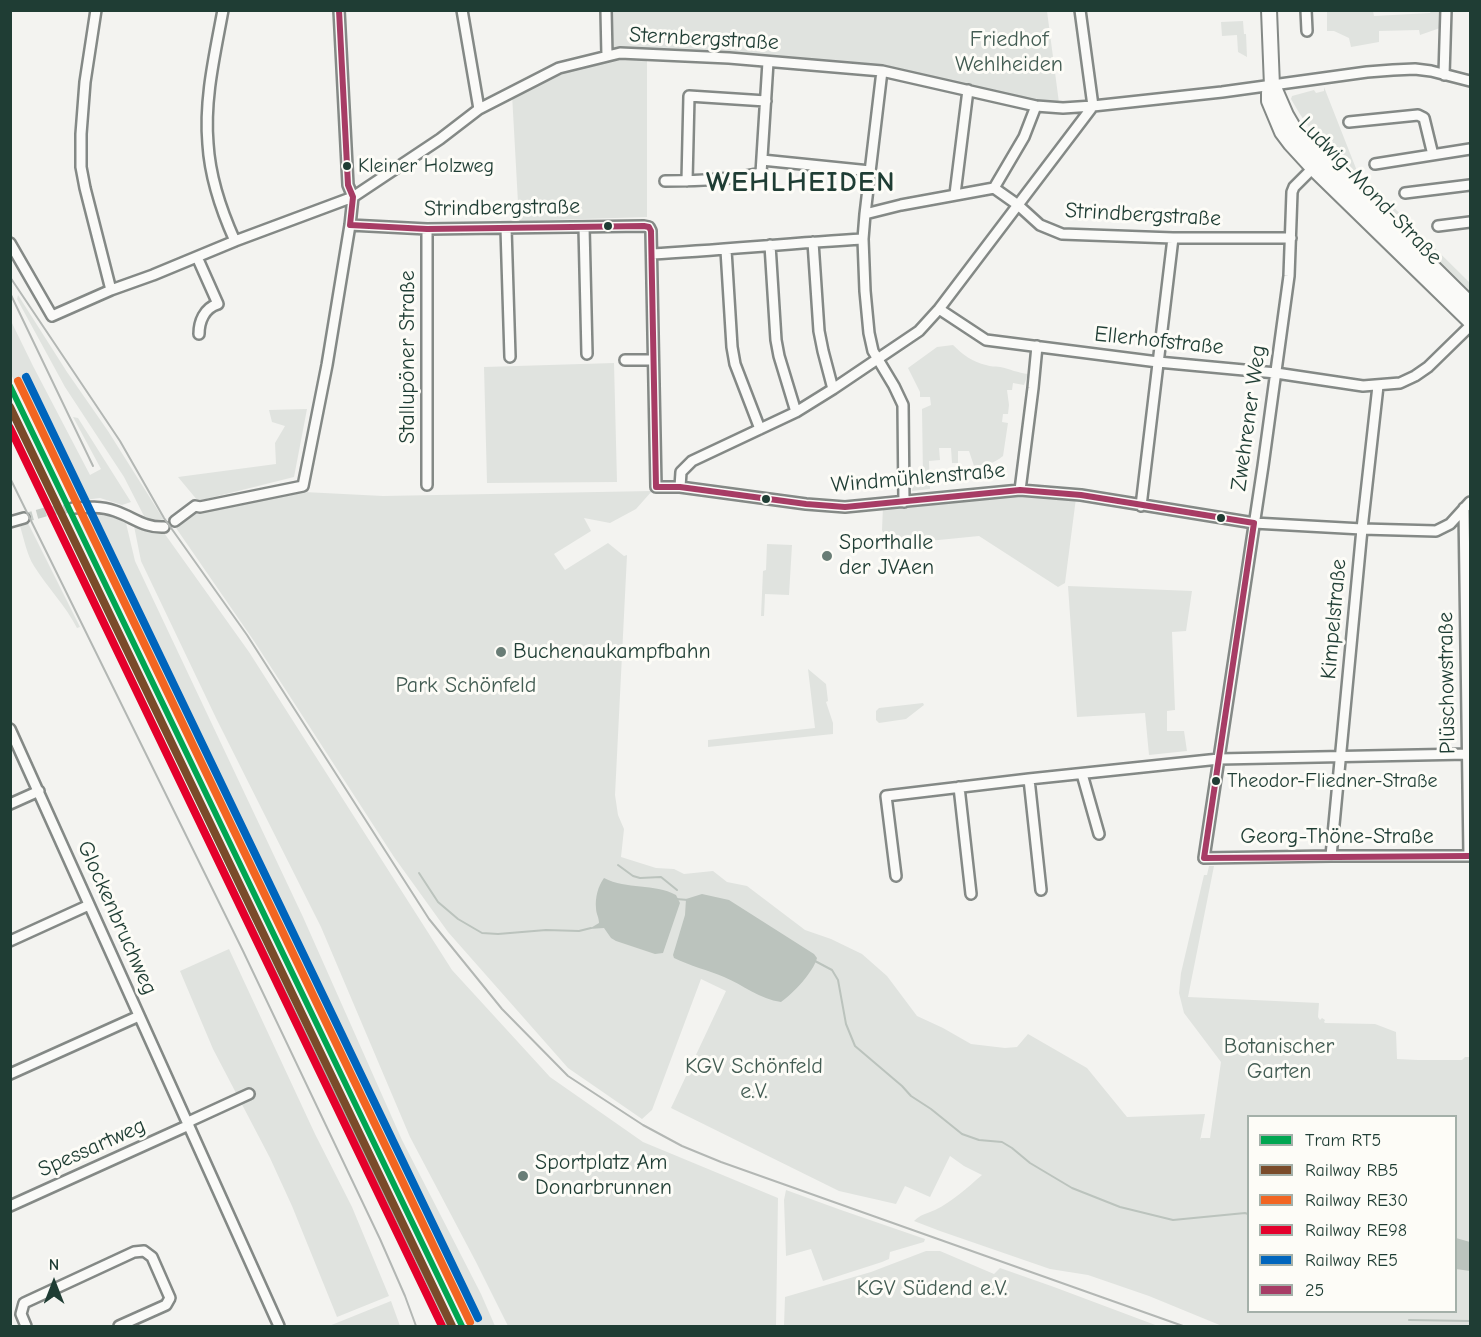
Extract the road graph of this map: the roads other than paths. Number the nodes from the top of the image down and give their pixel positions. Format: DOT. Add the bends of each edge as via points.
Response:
graph roads {
  1 [pos="96,10"];
  2 [pos="223,10"];
  3 [pos="339,10"];
  4 [pos="462,10"];
  5 [pos="606,10"];
  6 [pos="1080,10"];
  7 [pos="1269,10"];
  8 [pos="1306,10"];
  9 [pos="1446,10"];
  10 [pos="1307,30"];
  11 [pos="607,56"];
  12 [pos="768,62"];
  13 [pos="882,70"];
  14 [pos="1444,75"];
  15 [pos="1470,81"];
  16 [pos="1272,86"];
  17 [pos="968,90"];
  18 [pos="766,101"];
  19 [pos="1036,106"];
  20 [pos="1093,106"];
  21 [pos="479,108"];
  22 [pos="1349,122"];
  23 [pos="1470,149"];
  24 [pos="1433,155"];
  25 [pos="762,160"];
  26 [pos="1318,163"];
  27 [pos="1375,164"];
  28 [pos="870,171"];
  29 [pos="665,181"];
  30 [pos="687,181"];
  31 [pos="1470,185"];
  32 [pos="994,188"];
  33 [pos="1405,193"];
  34 [pos="955,194"];
  35 [pos="353,196"];
  36 [pos="1018,206"];
  37 [pos="865,214"];
  38 [pos="1470,222"];
  39 [pos="350,225"];
  40 [pos="1438,226"];
  41 [pos="584,227"];
  42 [pos="506,228"];
  43 [pos="427,229"];
  44 [pos="1173,238"];
  45 [pos="1291,238"];
  46 [pos="864,239"];
  47 [pos="235,241"];
  48 [pos="813,242"];
  49 [pos="10,243"];
  50 [pos="770,245"];
  51 [pos="726,250"];
  52 [pos="652,254"];
  53 [pos="197,257"];
  54 [pos="111,290"];
  55 [pos="1470,304"];
  56 [pos="939,309"];
  57 [pos="1470,323"];
  58 [pos="199,334"];
  59 [pos="1037,346"];
  60 [pos="587,354"];
  61 [pos="510,357"];
  62 [pos="878,359"];
  63 [pos="626,360"];
  64 [pos="653,360"];
  65 [pos="1158,362"];
  66 [pos="1276,373"];
  67 [pos="1378,386"];
  68 [pos="833,389"];
  69 [pos="796,412"];
  70 [pos="760,429"];
  71 [pos="427,485"];
  72 [pos="680,487"];
  73 [pos="1020,489"];
  74 [pos="904,502"];
  75 [pos="1467,505"];
  76 [pos="1142,506"];
  77 [pos="73,508"];
  78 [pos="24,518"];
  79 [pos="175,521"];
  80 [pos="10,522"];
  81 [pos="1254,523"];
  82 [pos="164,526"];
  83 [pos="1362,529"];
  84 [pos="10,729"];
  85 [pos="1468,747"];
  86 [pos="1340,757"];
  87 [pos="1219,759"];
  88 [pos="1082,774"];
  89 [pos="1029,779"];
  90 [pos="959,787"];
  91 [pos="39,791"];
  92 [pos="10,804"];
  93 [pos="1100,834"];
  94 [pos="1332,856"];
  95 [pos="1470,856"];
  96 [pos="1204,858"];
  97 [pos="896,876"];
  98 [pos="1041,890"];
  99 [pos="971,894"];
  100 [pos="89,906"];
  101 [pos="10,941"];
  102 [pos="139,1016"];
  103 [pos="10,1074"];
  104 [pos="249,1094"];
  105 [pos="188,1124"];
  106 [pos="10,1206"];
  107 [pos="26,1326"];
  108 [pos="119,1326"];
  109 [pos="279,1326"];
  1 -- 54 [label="street" via="85,82 81,167"];
  2 -- 47 [label="street" via="211,79 208,143 213,180"];
  3 -- 35 [label="street" via="348,185"];
  4 -- 21 [label="street"];
  5 -- 11 [label="street"];
  6 -- 20 [label="street"];
  7 -- 16 [label="main road, Ludwig-Mond-Straße"];
  8 -- 10 [label="street"];
  9 -- 14 [label="street"];
  11 -- 12 [label="street, Sternbergstraße" via="620,53"];
  11 -- 21 [label="street, Sternbergstraße" via="559,68"];
  12 -- 13 [label="street, Sternbergstraße"];
  12 -- 18 [label="street"];
  13 -- 17 [label="street, Sternbergstraße"];
  13 -- 28 [label="street"];
  14 -- 15 [label="street, Sternbergstraße"];
  14 -- 16 [label="street, Sternbergstraße" via="1415,69 1376,71"];
  16 -- 20 [label="street, Sternbergstraße"];
  16 -- 26 [label="main road, Ludwig-Mond-Straße" via="1269,101 1282,132"];
  17 -- 19 [label="street, Sternbergstraße"];
  17 -- 34 [label="street"];
  18 -- 25 [label="street"];
  18 -- 30 [label="street" via="689,96"];
  19 -- 20 [label="street, Sternbergstraße"];
  19 -- 32 [label="street" via="1024,137"];
  20 -- 36 [label="street"];
  21 -- 35 [label="street, Sternbergstraße" via="440,139"];
  22 -- 24 [label="street" via="1418,115 1424,118"];
  23 -- 24 [label="street"];
  24 -- 27 [label="street"];
  25 -- 28 [label="street"];
  25 -- 30 [label="street" via="761,172 751,175"];
  26 -- 45 [label="street, Zwehrener Weg" via="1292,192"];
  26 -- 55 [label="main road, Ludwig-Mond-Straße"];
  26 -- 57 [label="main road, Ludwig-Mond-Straße"];
  28 -- 37 [label="street"];
  29 -- 30 [label="street"];
  31 -- 33 [label="street"];
  32 -- 34 [label="street"];
  32 -- 36 [label="street, Strindbergstraße"];
  34 -- 37 [label="street"];
  35 -- 39 [label="street"];
  35 -- 47 [label="street, Sternbergstraße"];
  36 -- 44 [label="street, Strindbergstraße" via="1040,225 1062,234"];
  36 -- 56 [label="street"];
  37 -- 46 [label="street"];
  38 -- 40 [label="street"];
  39 -- 43 [label="street, Strindbergstraße"];
  39 -- 79 [label="street" via="303,486 195,506"];
  41 -- 42 [label="street, Strindbergstraße"];
  41 -- 52 [label="street, Strindbergstraße" via="649,227"];
  41 -- 60 [label="street"];
  42 -- 43 [label="street, Strindbergstraße"];
  42 -- 61 [label="street"];
  43 -- 71 [label="street, Stallupöner Straße"];
  44 -- 45 [label="street, Strindbergstraße"];
  44 -- 65 [label="street"];
  45 -- 66 [label="street, Zwehrener Weg"];
  46 -- 48 [label="street"];
  46 -- 62 [label="street" via="869,333"];
  47 -- 53 [label="street, Sternbergstraße"];
  48 -- 50 [label="street"];
  48 -- 68 [label="street" via="819,331"];
  49 -- 54 [label="street, Sternbergstraße" via="52,316"];
  50 -- 51 [label="street"];
  50 -- 69 [label="street" via="776,340"];
  51 -- 52 [label="street"];
  51 -- 70 [label="street" via="735,364"];
  52 -- 64 [label="street"];
  53 -- 54 [label="street, Sternbergstraße"];
  53 -- 58 [label="street" via="218,304 205,313"];
  56 -- 59 [label="street, Ellerhofstraße" via="986,340"];
  56 -- 62 [label="street" via="920,331"];
  57 -- 67 [label="street, Ellerhofstraße" via="1415,376"];
  59 -- 65 [label="street, Ellerhofstraße"];
  59 -- 73 [label="street"];
  62 -- 68 [label="street"];
  62 -- 74 [label="street" via="903,405"];
  63 -- 64 [label="street"];
  64 -- 72 [label="street, Windmühlenstraße" via="656,487"];
  65 -- 66 [label="street, Ellerhofstraße"];
  65 -- 76 [label="street"];
  66 -- 67 [label="street, Ellerhofstraße"];
  66 -- 81 [label="street, Zwehrener Weg"];
  67 -- 83 [label="street, Kimpelstraße"];
  68 -- 69 [label="street"];
  69 -- 70 [label="street"];
  70 -- 72 [label="street" via="692,462 681,472"];
  72 -- 74 [label="street, Windmühlenstraße" via="845,507"];
  73 -- 74 [label="street, Windmühlenstraße"];
  73 -- 76 [label="street, Windmühlenstraße"];
  75 -- 83 [label="street, Windmühlenstraße" via="1450,524 1436,531"];
  75 -- 85 [label="street, Plüschowstraße"];
  76 -- 81 [label="street, Windmühlenstraße"];
  77 -- 82 [label="street" via="101,508 154,527"];
  78 -- 80 [label="street"];
  81 -- 83 [label="street, Windmühlenstraße"];
  81 -- 87 [label="street, Zwehrener Weg"];
  83 -- 86 [label="street, Kimpelstraße"];
  84 -- 91 [label="street, Glockenbruchweg"];
  85 -- 86 [label="street"];
  85 -- 95 [label="street, Plüschowstraße"];
  86 -- 87 [label="street"];
  86 -- 94 [label="street, Kimpelstraße"];
  87 -- 88 [label="street"];
  87 -- 96 [label="street, Zwehrener Weg"];
  88 -- 89 [label="street"];
  88 -- 93 [label="street"];
  89 -- 90 [label="street"];
  89 -- 98 [label="street"];
  90 -- 97 [label="street" via="886,796"];
  90 -- 99 [label="street"];
  91 -- 92 [label="street"];
  91 -- 100 [label="street, Glockenbruchweg"];
  94 -- 95 [label="street, Georg-Thöne-Straße"];
  94 -- 96 [label="street, Georg-Thöne-Straße"];
  100 -- 101 [label="street"];
  100 -- 102 [label="street, Glockenbruchweg"];
  102 -- 103 [label="street"];
  102 -- 105 [label="street, Glockenbruchweg"];
  104 -- 105 [label="street"];
  105 -- 106 [label="street, Spessartweg"];
  105 -- 109 [label="street, Glockenbruchweg"];
  107 -- 108 [label="street" via="21,1314 24,1303 144,1251 152,1257 170,1298 166,1305"];
}
